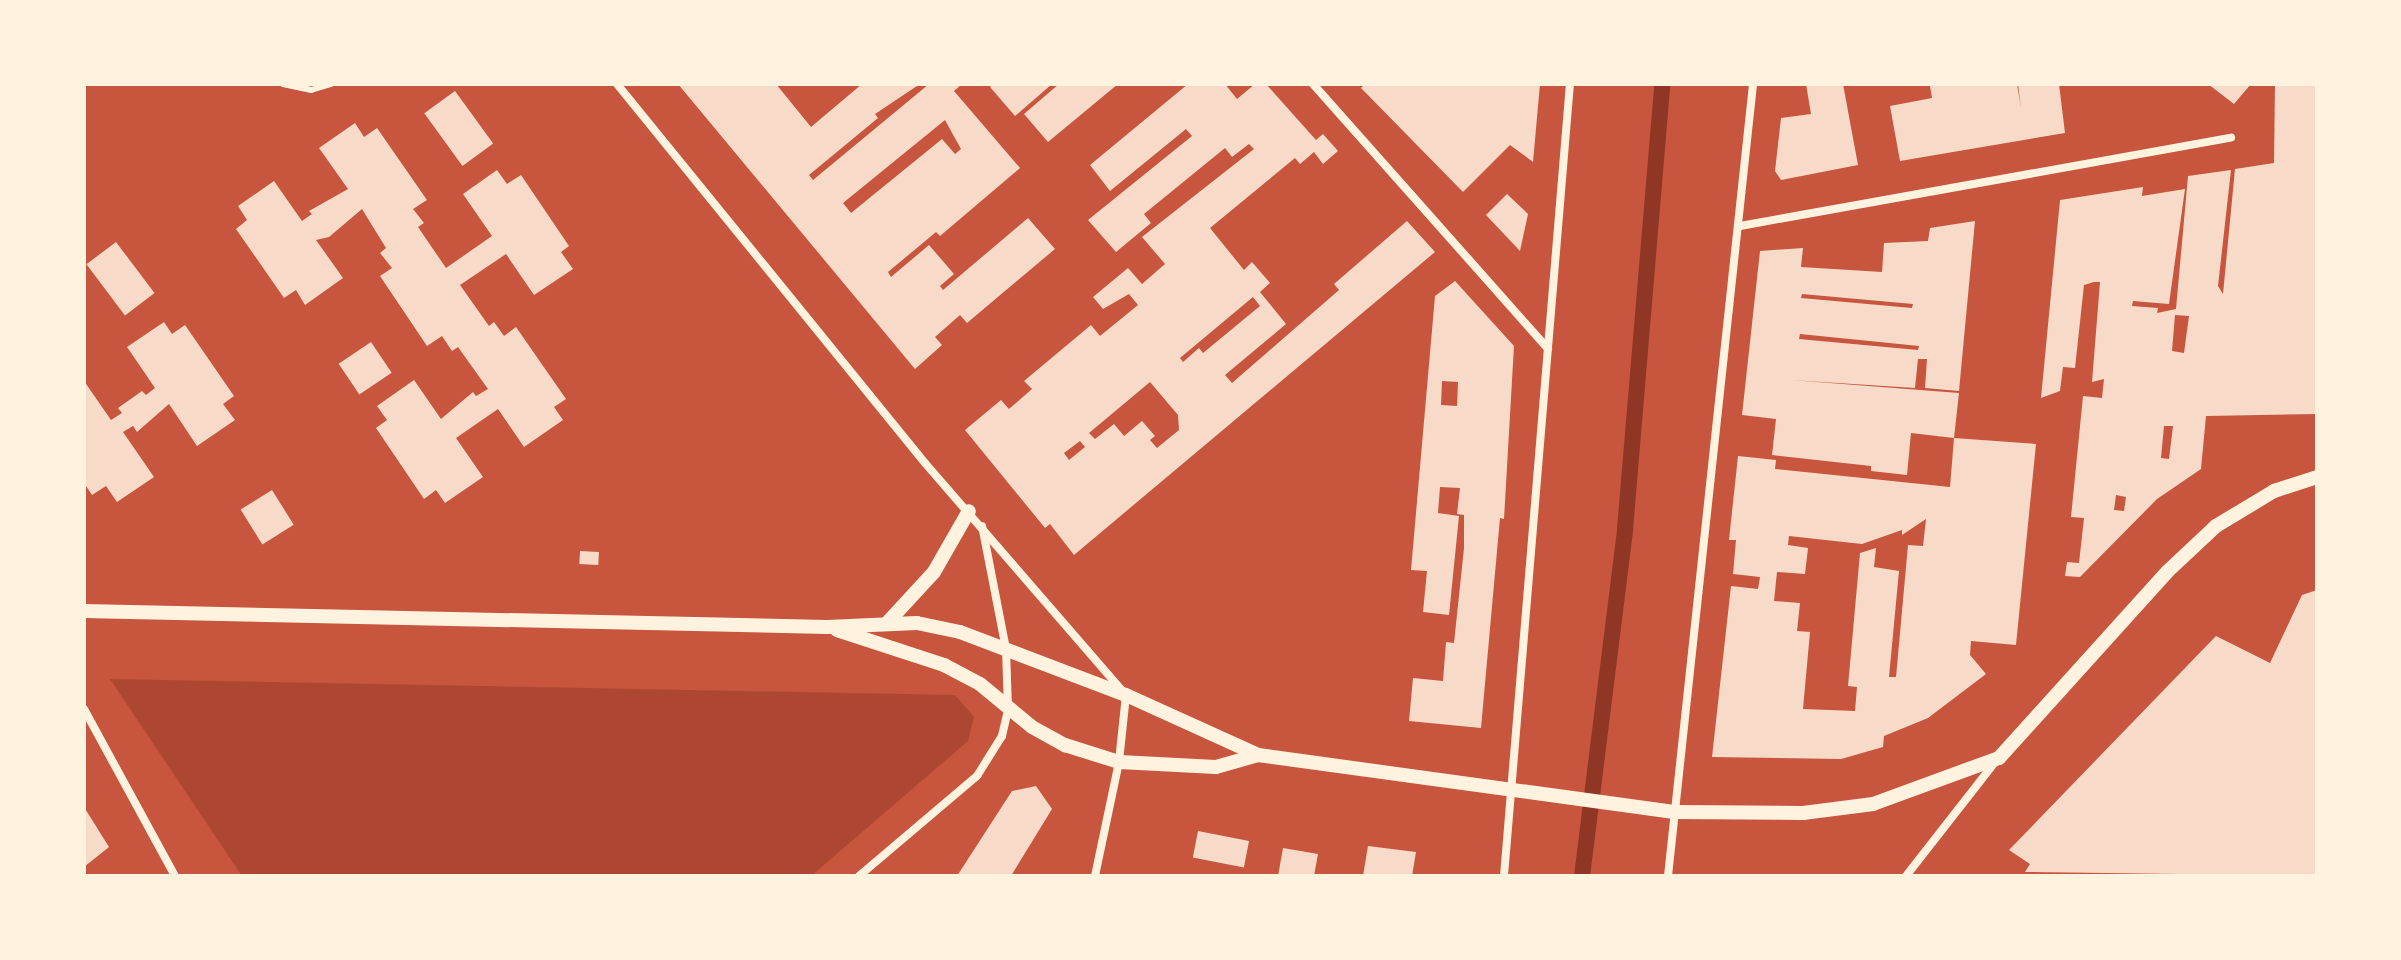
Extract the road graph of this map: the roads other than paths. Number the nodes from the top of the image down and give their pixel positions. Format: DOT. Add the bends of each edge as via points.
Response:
graph roads {
  1 [pos="283,84"];
  2 [pos="331,84"];
  3 [pos="617,84"];
  4 [pos="1313,84"];
  5 [pos="1570,84"];
  6 [pos="1753,84"];
  7 [pos="2231,138"];
  8 [pos="1740,226"];
  9 [pos="1548,349"];
  10 [pos="2317,477"];
  11 [pos="969,511"];
  12 [pos="982,526"];
  13 [pos="84,611"];
  14 [pos="888,622"];
  15 [pos="827,627"];
  16 [pos="1006,649"];
  17 [pos="1126,695"];
  18 [pos="84,709"];
  19 [pos="1008,709"];
  20 [pos="1258,755"];
  21 [pos="1999,758"];
  22 [pos="1119,762"];
  23 [pos="1512,793"];
  24 [pos="1674,812"];
  25 [pos="175,876"];
  26 [pos="859,876"];
  27 [pos="1095,876"];
  28 [pos="1504,876"];
  29 [pos="1668,876"];
  30 [pos="1906,876"];
  1 -- 2 [label="lane" via="311,90"];
  3 -- 11 [label="street"];
  4 -- 9 [label="street"];
  5 -- 9 [label="street"];
  6 -- 8 [label="street"];
  7 -- 8 [label="street"];
  8 -- 24 [label="street"];
  9 -- 23 [label="street"];
  10 -- 21 [label="street" via="2274,491 2216,526 2168,571"];
  11 -- 12 [label="street"];
  11 -- 14 [label="street" via="934,572"];
  12 -- 16 [label="street"];
  12 -- 17 [label="street"];
  13 -- 15 [label="street"];
  14 -- 15 [label="street"];
  14 -- 16 [label="street" via="960,632"];
  15 -- 19 [label="street" via="944,665 980,684"];
  16 -- 17 [label="street"];
  16 -- 19 [label="street"];
  17 -- 20 [label="street"];
  17 -- 22 [label="street"];
  18 -- 25 [label="street"];
  19 -- 22 [label="street" via="1065,745"];
  19 -- 26 [label="street" via="994,754 977,776"];
  20 -- 22 [label="street" via="1216,767"];
  20 -- 23 [label="street"];
  21 -- 24 [label="street" via="1873,804 1737,816"];
  21 -- 30 [label="street"];
  22 -- 27 [label="street"];
  23 -- 24 [label="street"];
  23 -- 28 [label="street"];
  24 -- 29 [label="street"];
}
